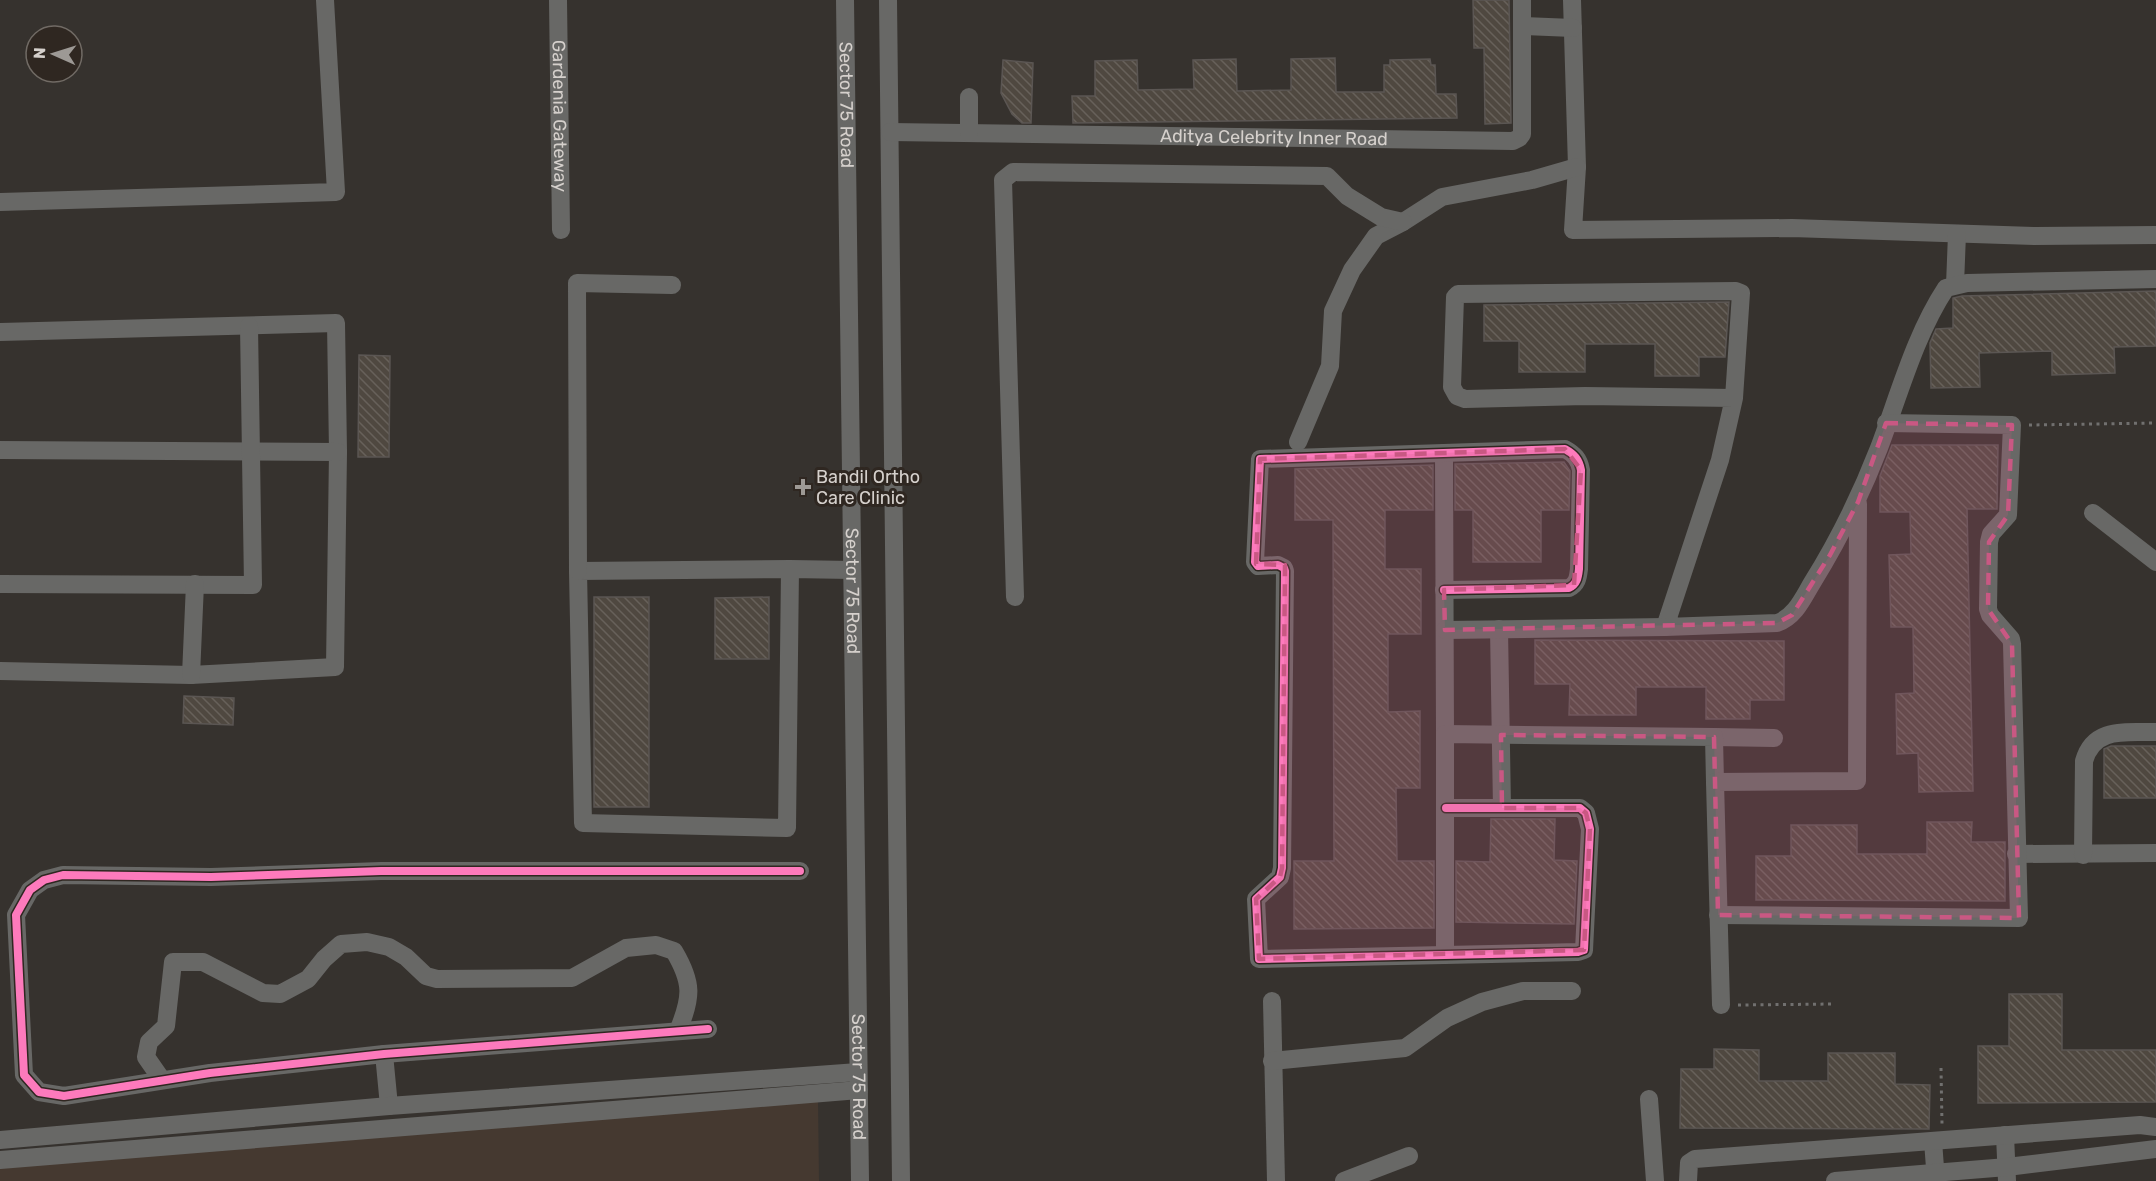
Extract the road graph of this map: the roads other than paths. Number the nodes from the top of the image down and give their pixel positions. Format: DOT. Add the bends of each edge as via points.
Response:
graph roads {
  1 [pos="325,0"];
  2 [pos="558,0"];
  3 [pos="845,0"];
  4 [pos="888,0"];
  5 [pos="1522,0"];
  6 [pos="1572,0"];
  7 [pos="1522,26"];
  8 [pos="1573,28"];
  9 [pos="969,97"];
  10 [pos="890,132"];
  11 [pos="969,133"];
  12 [pos="1577,167"];
  13 [pos="0,202"];
  14 [pos="1403,222"];
  15 [pos="561,230"];
  16 [pos="1957,234"];
  17 [pos="2156,235"];
  18 [pos="2156,279"];
  19 [pos="672,285"];
  20 [pos="1955,285"];
  21 [pos="249,326"];
  22 [pos="0,332"];
  23 [pos="1734,398"];
  24 [pos="1886,423"];
  25 [pos="1298,442"];
  26 [pos="0,450"];
  27 [pos="251,451"];
  28 [pos="338,452"];
  29 [pos="1444,453"];
  30 [pos="1857,502"];
  31 [pos="2093,513"];
  32 [pos="2156,562"];
  33 [pos="790,569"];
  34 [pos="852,570"];
  35 [pos="578,571"];
  36 [pos="0,584"];
  37 [pos="195,584"];
  38 [pos="1444,590"];
  39 [pos="1015,597"];
  40 [pos="1665,627"];
  41 [pos="1499,629"];
  42 [pos="1445,630"];
  43 [pos="0,671"];
  44 [pos="191,675"];
  45 [pos="2156,732"];
  46 [pos="1445,734"];
  47 [pos="1501,735"];
  48 [pos="1714,737"];
  49 [pos="1774,738"];
  50 [pos="1715,782"];
  51 [pos="1446,808"];
  52 [pos="1502,808"];
  53 [pos="2156,853"];
  54 [pos="2016,854"];
  55 [pos="2084,855"];
  56 [pos="800,872"];
  57 [pos="1718,915"];
  58 [pos="1445,955"];
  59 [pos="1572,991"];
  60 [pos="1272,1001"];
  61 [pos="1721,1005"];
  62 [pos="708,1029"];
  63 [pos="678,1031"];
  64 [pos="384,1054"];
  65 [pos="1272,1060"];
  66 [pos="162,1080"];
  67 [pos="859,1081"];
  68 [pos="1649,1099"];
  69 [pos="389,1106"];
  70 [pos="2156,1126"];
  71 [pos="2005,1136"];
  72 [pos="0,1140"];
  73 [pos="1938,1141"];
  74 [pos="2156,1149"];
  75 [pos="1409,1156"];
  76 [pos="0,1160"];
  77 [pos="2007,1174"];
  78 [pos="1936,1177"];
  79 [pos="860,1181"];
  80 [pos="901,1181"];
  81 [pos="1276,1181"];
  82 [pos="1344,1181"];
  83 [pos="1655,1181"];
  84 [pos="1688,1181"];
  85 [pos="1835,1181"];
  1 -- 13 [label="street" via="336,192"];
  2 -- 15 [label="street, Gardenia Gateway"];
  3 -- 34 [label="street, Sector 75 Road"];
  4 -- 10 [label="street"];
  5 -- 7 [label="street, Aditya Celebrity Inner Road"];
  6 -- 8 [label="street"];
  7 -- 8 [label="street"];
  7 -- 11 [label="street, Aditya Celebrity Inner Road" via="1522,134 1513,141"];
  8 -- 12 [label="street"];
  9 -- 11 [label="street"];
  10 -- 11 [label="street, Aditya Celebrity Inner Road"];
  10 -- 80 [label="street"];
  12 -- 14 [label="street" via="1442,197"];
  12 -- 16 [label="street" via="1573,230 1792,228"];
  14 -- 25 [label="street" via="1376,236 1352,270 1333,311 1330,366"];
  14 -- 39 [label="street" via="1372,212 1347,196 1327,176 1013,172 1003,180"];
  16 -- 17 [label="street"];
  16 -- 20 [label="street"];
  18 -- 20 [label="street"];
  19 -- 35 [label="street" via="578,283"];
  20 -- 24 [label="street" via="1946,288 1934,306"];
  21 -- 22 [label="street"];
  21 -- 27 [label="street"];
  21 -- 28 [label="street" via="336,323"];
  23 -- 23 [label="street" via="1742,296 1739,291 1455,297 1452,387 1457,396 1465,399"];
  23 -- 40 [label="street" via="1720,460"];
  24 -- 30 [label="street"];
  24 -- 54 [label="street" via="2012,425 2008,515 1989,538 1988,609 2012,644"];
  26 -- 27 [label="street"];
  27 -- 28 [label="street"];
  27 -- 37 [label="street" via="253,585"];
  28 -- 44 [label="street" via="335,667"];
  29 -- 38 [label="street"];
  29 -- 38 [label="street" via="1565,448 1579,461 1581,470 1579,569 1574,585"];
  29 -- 58 [label="street" via="1260,459 1256,564 1278,565 1285,571 1282,868 1280,877 1256,899 1256,905 1259,959"];
  30 -- 40 [label="street" via="1824,563 1785,621"];
  30 -- 50 [label="street" via="1857,782"];
  31 -- 32 [label="street"];
  33 -- 34 [label="street"];
  33 -- 35 [label="street"];
  33 -- 35 [label="street" via="787,828 583,823"];
  34 -- 67 [label="street, Sector 75 Road"];
  36 -- 37 [label="street"];
  37 -- 44 [label="street"];
  38 -- 42 [label="street"];
  40 -- 41 [label="street"];
  41 -- 42 [label="street"];
  41 -- 47 [label="street"];
  42 -- 46 [label="street"];
  43 -- 44 [label="street"];
  45 -- 55 [label="street" via="2106,735 2093,741 2087,750"];
  46 -- 47 [label="street"];
  46 -- 51 [label="street"];
  47 -- 48 [label="street"];
  47 -- 52 [label="street"];
  48 -- 49 [label="street"];
  48 -- 50 [label="street"];
  50 -- 57 [label="street"];
  51 -- 52 [label="street"];
  51 -- 58 [label="street"];
  52 -- 58 [label="street" via="1580,808 1586,813 1590,829 1586,947 1578,952"];
  53 -- 55 [label="street"];
  54 -- 55 [label="street"];
  54 -- 57 [label="street" via="2019,918"];
  56 -- 66 [label="street" via="381,871 211,877 63,875 44,880 30,890 16,915 24,1074 39,1092 64,1096"];
  57 -- 61 [label="street"];
  59 -- 65 [label="street" via="1523,991 1482,1002 1447,1018 1405,1048"];
  60 -- 65 [label="street"];
  62 -- 63 [label="street"];
  63 -- 64 [label="street"];
  63 -- 66 [label="street" via="689,1000 685,970 674,951 656,945 626,948 572,978 437,979 426,976 389,947 367,942 341,944 308,980 280,994 263,993 203,962 173,963 166,1026 149,1042 146,1057"];
  64 -- 66 [label="street"];
  64 -- 69 [label="street"];
  65 -- 81 [label="street"];
  67 -- 69 [label="street"];
  67 -- 76 [label="street"];
  67 -- 79 [label="street, Sector 75 Road"];
  68 -- 83 [label="street"];
  69 -- 72 [label="street"];
  70 -- 71 [label="street"];
  71 -- 73 [label="street"];
  71 -- 77 [label="street"];
  73 -- 78 [label="street"];
  73 -- 84 [label="street" via="1695,1159 1689,1163"];
  74 -- 77 [label="street"];
  75 -- 82 [label="street"];
  77 -- 78 [label="street"];
  78 -- 85 [label="street"];
}
